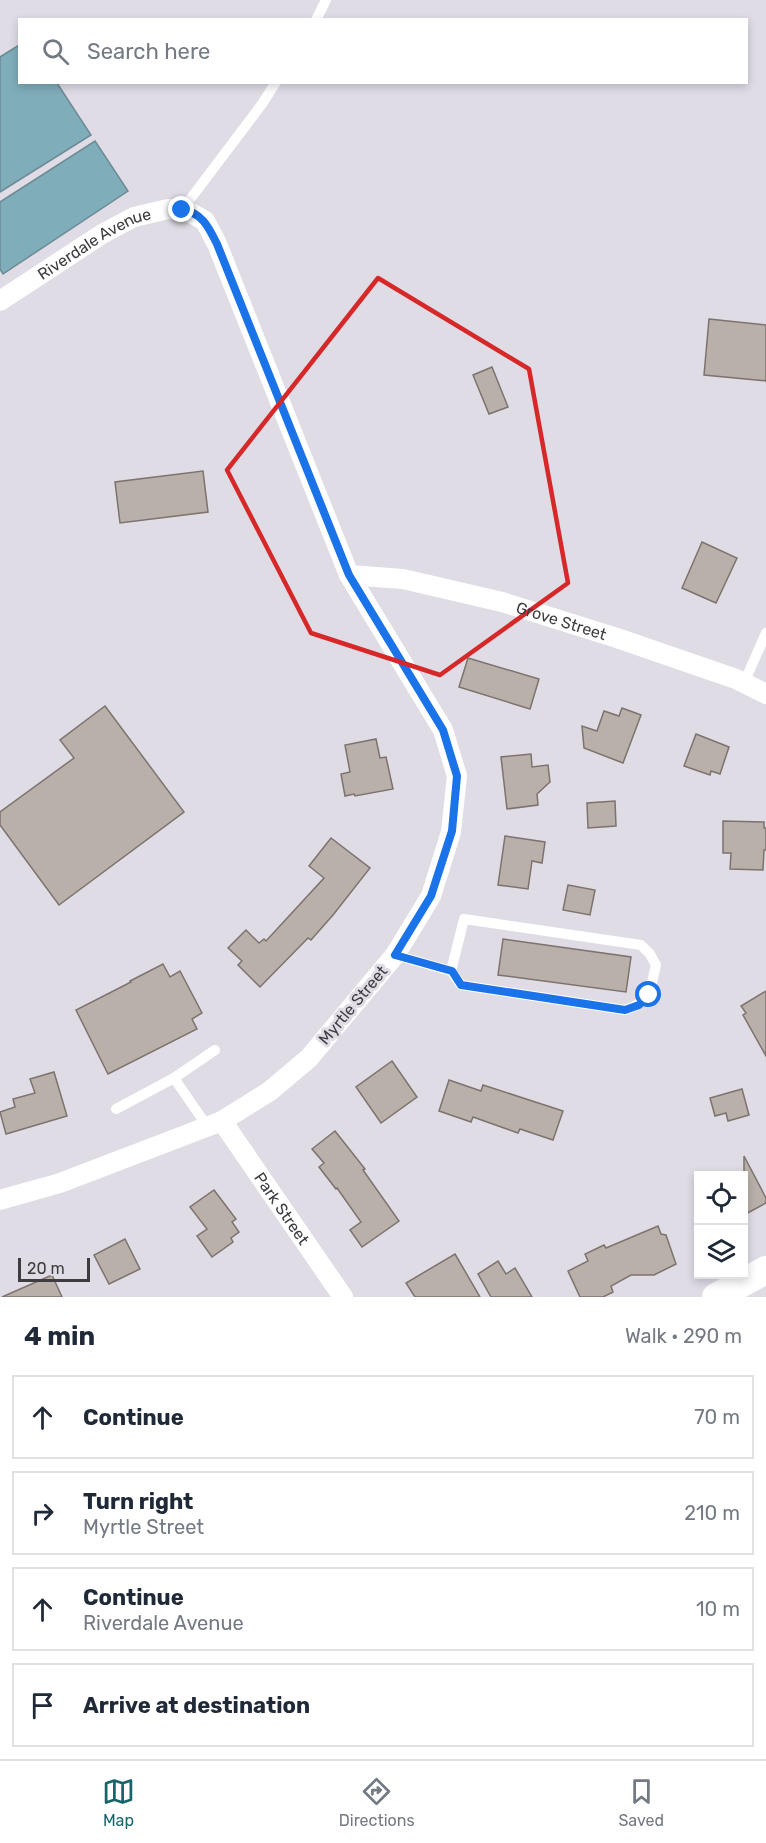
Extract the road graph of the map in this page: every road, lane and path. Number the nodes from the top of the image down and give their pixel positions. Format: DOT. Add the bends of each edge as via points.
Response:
graph roads {
  1 [pos="326,0"];
  2 [pos="317,18"];
  3 [pos="275,84"];
  4 [pos="182,210"];
  5 [pos="0,301"];
  6 [pos="349,575"];
  7 [pos="766,633"];
  8 [pos="744,683"];
  9 [pos="766,694"];
  10 [pos="395,955"];
  11 [pos="452,971"];
  12 [pos="215,1050"];
  13 [pos="174,1078"];
  14 [pos="116,1109"];
  15 [pos="214,1124"];
  16 [pos="0,1200"];
  17 [pos="766,1270"];
  18 [pos="343,1297"];
  19 [pos="716,1297"];
  1 -- 2 [label="lane"];
  3 -- 4 [label="lane"];
  4 -- 5 [label="street, Riverdale Avenue" via="168,209 134,217"];
  4 -- 6 [label="street, Myrtle Street" via="205,221 217,244"];
  6 -- 8 [label="street, Grove Street" via="404,579 502,602"];
  6 -- 10 [label="street, Myrtle Street" via="443,730 457,776 452,831 431,896"];
  7 -- 8 [label="lane"];
  8 -- 9 [label="street, Grove Street"];
  10 -- 11 [label="lane"];
  10 -- 15 [label="street, Myrtle Street" via="309,1058 270,1091"];
  11 -- 11 [label="lane" via="464,919 641,945 656,965 649,995 639,1005 625,1010 461,985"];
  12 -- 13 [label="lane"];
  13 -- 14 [label="lane"];
  13 -- 15 [label="lane"];
  15 -- 16 [label="street, Myrtle Street" via="60,1183"];
  15 -- 18 [label="street, Park Street"];
  17 -- 19 [label="main road"];
}
